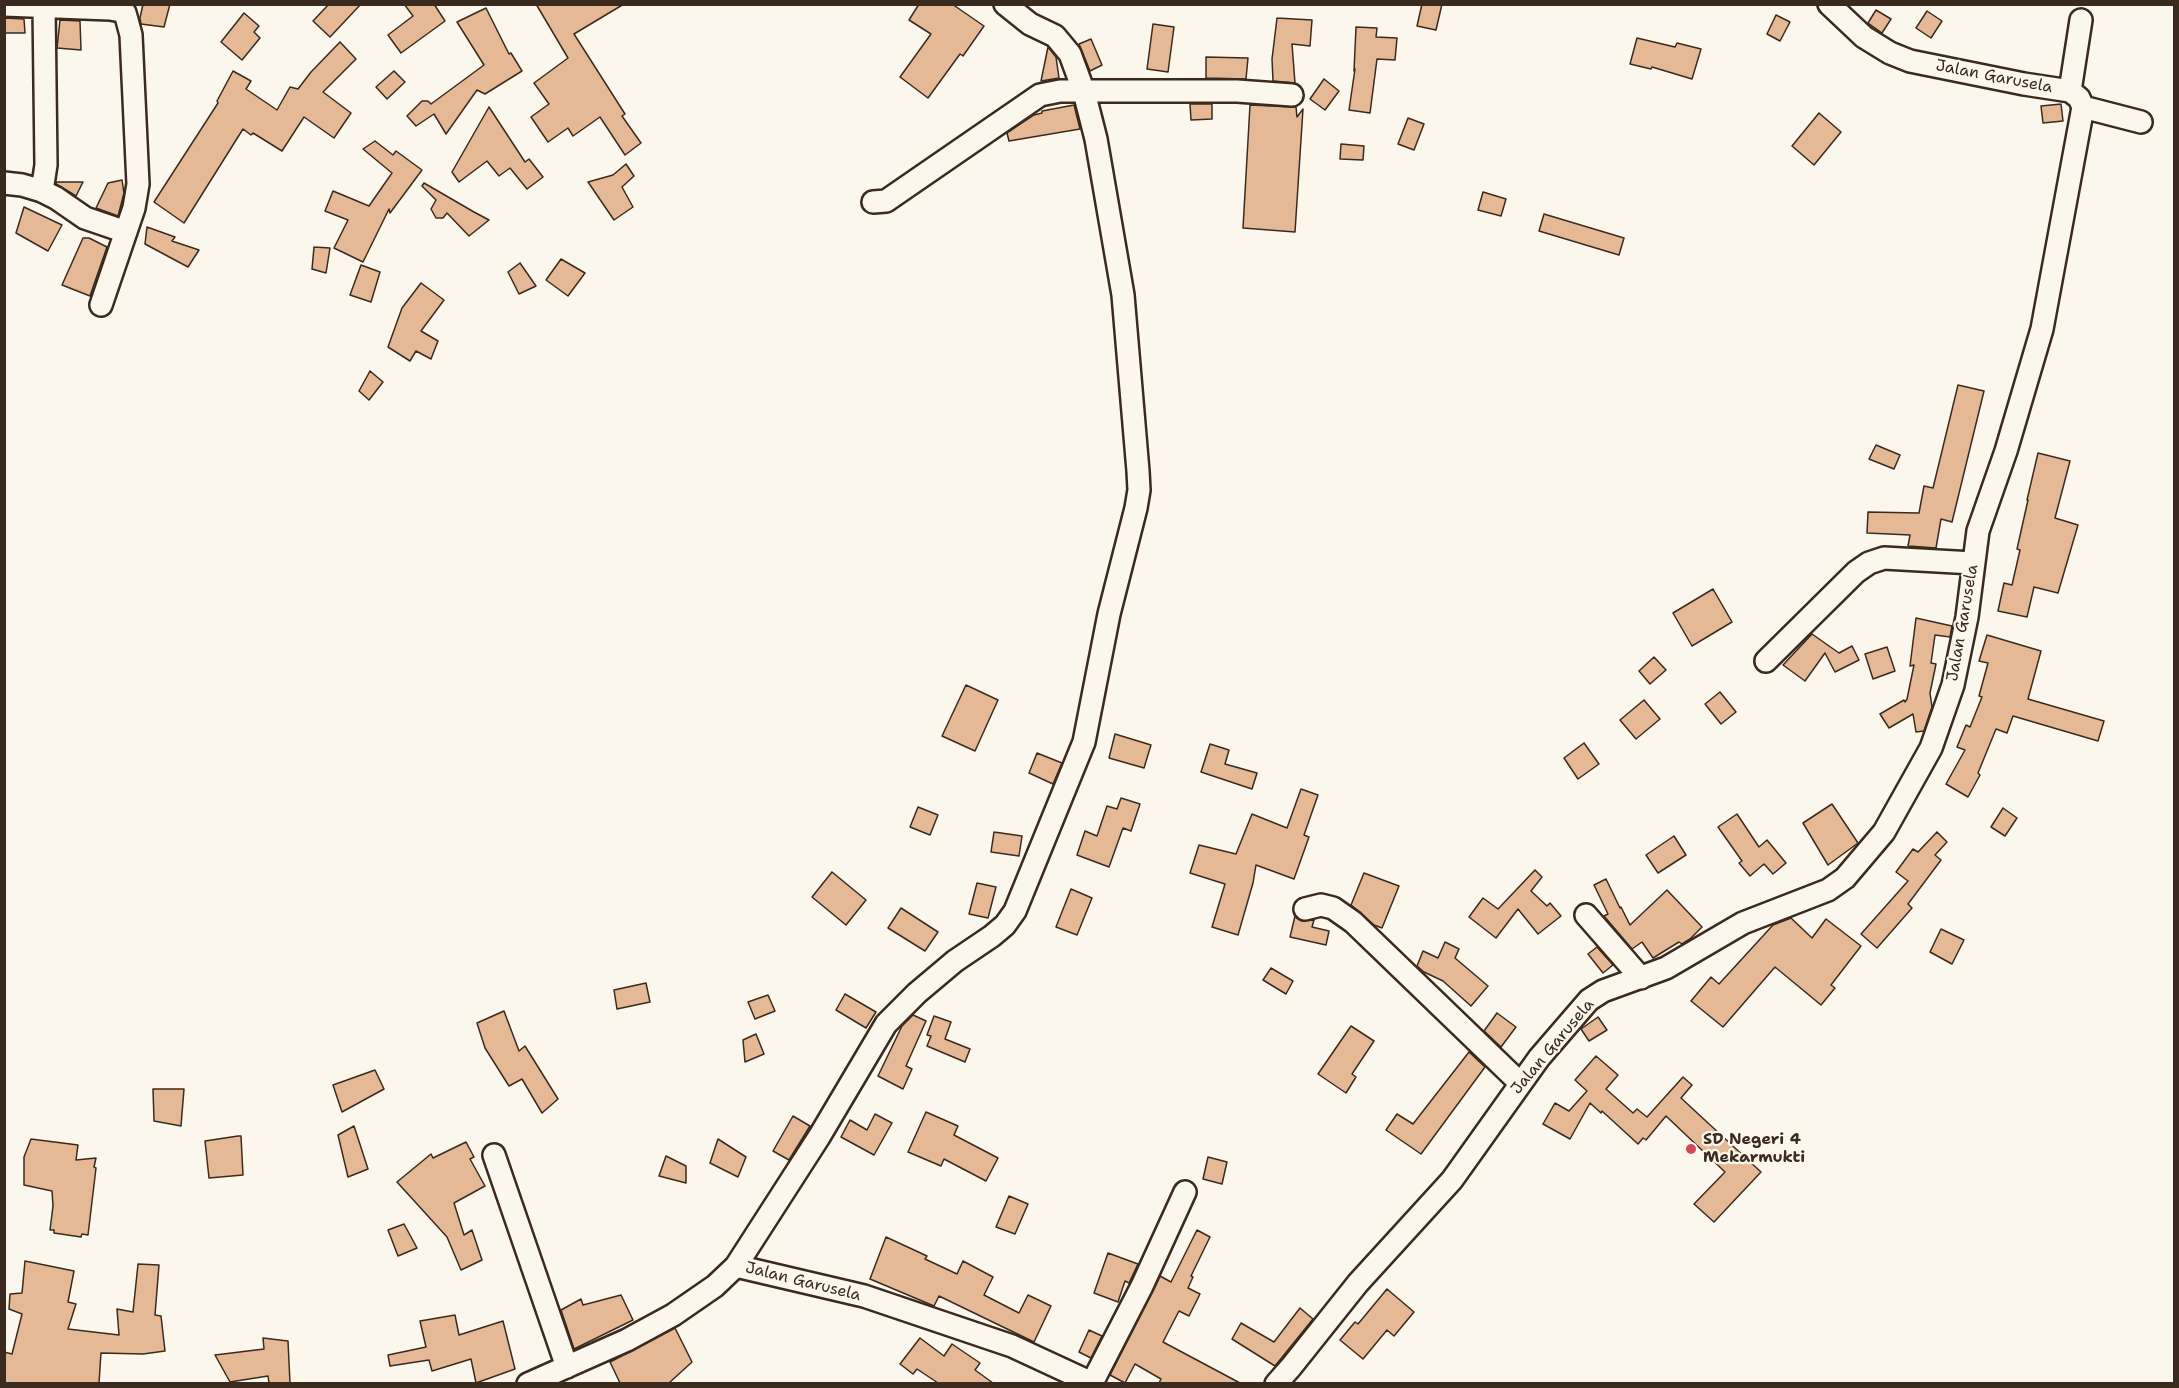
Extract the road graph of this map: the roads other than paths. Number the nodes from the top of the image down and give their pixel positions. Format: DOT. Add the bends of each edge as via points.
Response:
graph roads {
  1 [pos="1005,4"];
  2 [pos="1829,4"];
  3 [pos="4,5"];
  4 [pos="44,6"];
  5 [pos="2081,20"];
  6 [pos="1084,92"];
  7 [pos="1292,95"];
  8 [pos="2076,99"];
  9 [pos="2141,122"];
  10 [pos="4,183"];
  11 [pos="42,191"];
  12 [pos="873,202"];
  13 [pos="126,232"];
  14 [pos="101,305"];
  15 [pos="1973,563"];
  16 [pos="1766,661"];
  17 [pos="1305,909"];
  18 [pos="1586,915"];
  19 [pos="1641,978"];
  20 [pos="1520,1083"];
  21 [pos="494,1155"];
  22 [pos="1185,1192"];
  23 [pos="736,1266"];
  24 [pos="567,1367"];
  25 [pos="528,1383"];
  26 [pos="1093,1383"];
  27 [pos="1276,1383"];
  1 -- 6 [label="street" via="1062,43"];
  2 -- 8 [label="street, Jalan Garusela" via="1864,37 1910,61"];
  3 -- 4 [label="street"];
  4 -- 11 [label="street" via="46,165"];
  4 -- 13 [label="street" via="125,13 130,34 138,184"];
  5 -- 8 [label="street"];
  6 -- 7 [label="street" via="1237,91"];
  6 -- 12 [label="street" via="1060,90 1040,95 886,201"];
  6 -- 23 [label="street" via="1123,295 1139,490 1084,741 1005,925 955,961 886,1024"];
  8 -- 9 [label="street"];
  8 -- 15 [label="street, Jalan Garusela" via="2042,329 1978,531"];
  10 -- 11 [label="street"];
  11 -- 13 [label="street" via="85,218"];
  13 -- 14 [label="street"];
  15 -- 16 [label="street" via="1884,558 1869,563"];
  15 -- 19 [label="street, Jalan Garusela" via="1953,685 1931,748 1884,832 1845,878 1828,890 1743,923 1666,968"];
  17 -- 20 [label="street" via="1321,905 1333,908 1353,922"];
  18 -- 19 [label="street"];
  19 -- 20 [label="street, Jalan Garusela" via="1589,1000"];
  20 -- 27 [label="street, Jalan Garusela" via="1452,1180 1358,1283"];
  21 -- 24 [label="street"];
  22 -- 26 [label="street"];
  23 -- 24 [label="street, Jalan Garusela" via="673,1315"];
  23 -- 26 [label="street, Jalan Garusela" via="864,1296 1012,1346"];
  24 -- 25 [label="street, Jalan Garusela"];
}
